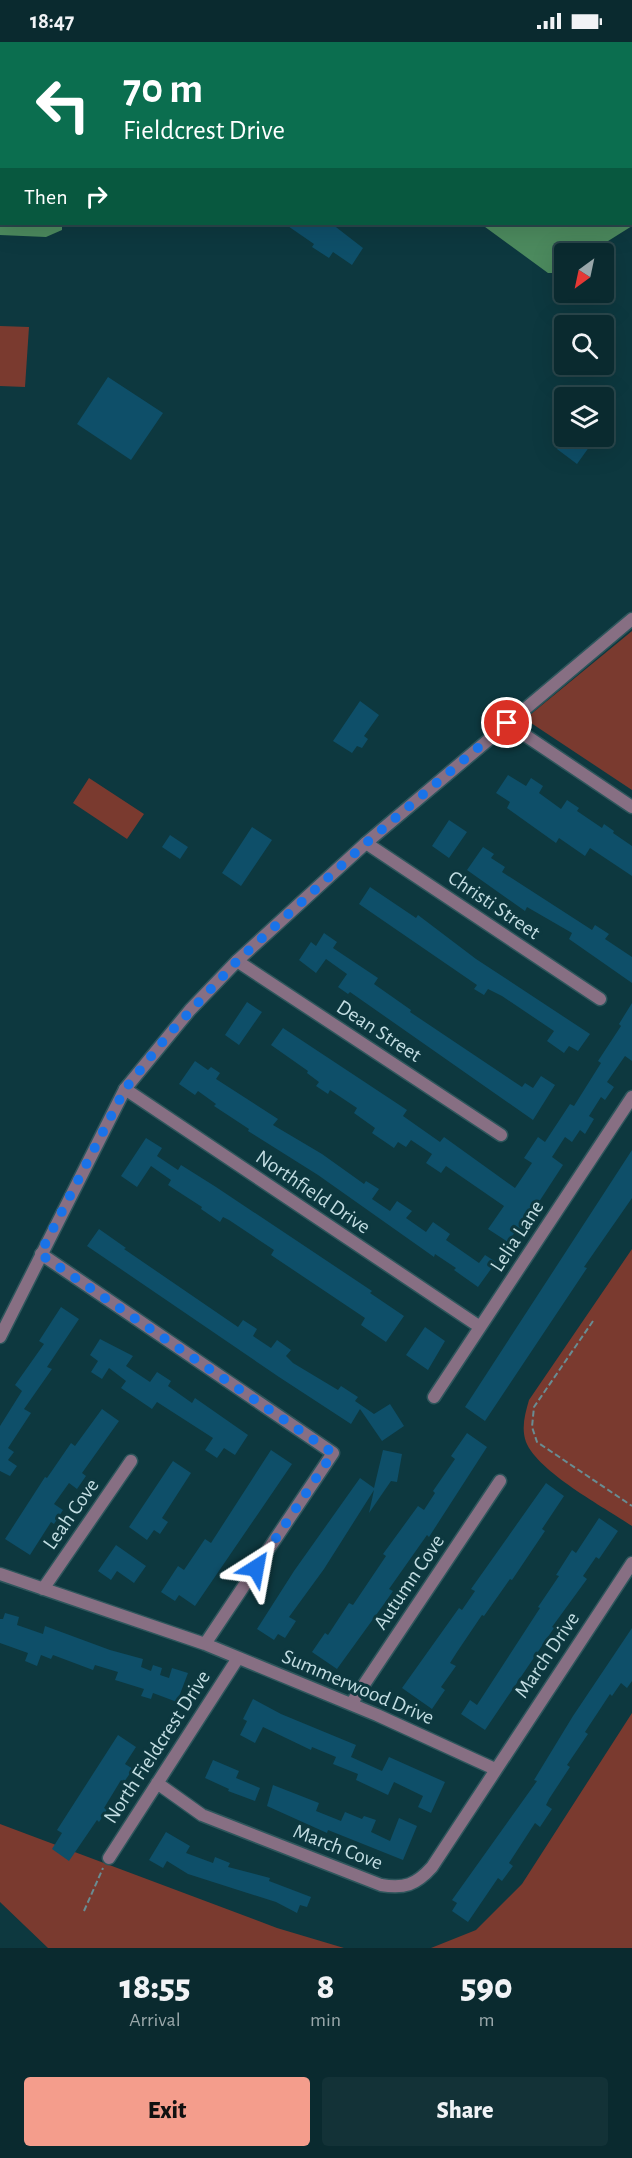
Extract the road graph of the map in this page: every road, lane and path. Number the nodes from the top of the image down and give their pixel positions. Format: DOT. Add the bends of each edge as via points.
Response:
graph roads {
  1 [pos="632,619"];
  2 [pos="507,723"];
  3 [pos="632,807"];
  4 [pos="366,843"];
  5 [pos="237,961"];
  6 [pos="600,999"];
  7 [pos="125,1089"];
  8 [pos="632,1097"];
  9 [pos="501,1135"];
  10 [pos="40,1254"];
  11 [pos="593,1321"];
  12 [pos="480,1327"];
  13 [pos="0,1337"];
  14 [pos="434,1396"];
  15 [pos="131,1461"];
  16 [pos="500,1481"];
  17 [pos="632,1506"];
  18 [pos="632,1563"];
  19 [pos="0,1574"];
  20 [pos="43,1589"];
  21 [pos="206,1644"];
  22 [pos="238,1658"];
  23 [pos="351,1704"];
  24 [pos="495,1769"];
  25 [pos="157,1783"];
  26 [pos="109,1858"];
  27 [pos="84,1911"];
  1 -- 2 [label="street"];
  2 -- 3 [label="street"];
  2 -- 4 [label="street"];
  4 -- 5 [label="street"];
  4 -- 6 [label="street, Christi Street"];
  5 -- 7 [label="street"];
  5 -- 9 [label="street, Dean Street"];
  7 -- 10 [label="street"];
  7 -- 12 [label="street, Northfield Drive"];
  8 -- 12 [label="street, Lelia Lane"];
  10 -- 13 [label="street"];
  10 -- 21 [label="street" via="333,1453"];
  11 -- 17 [label="path" via="534,1407 532,1427 537,1442"];
  12 -- 14 [label="street, Lelia Lane"];
  15 -- 20 [label="street, Leah Cove"];
  16 -- 23 [label="street, Autumn Cove"];
  18 -- 24 [label="street, March Drive"];
  19 -- 20 [label="street, North Fieldcrest Drive"];
  20 -- 21 [label="street, North Fieldcrest Drive"];
  21 -- 22 [label="street, Summerwood Drive"];
  22 -- 23 [label="street, Summerwood Drive"];
  22 -- 25 [label="street, North Fieldcrest Drive"];
  23 -- 24 [label="street, Summerwood Drive"];
  24 -- 25 [label="street, March Cove" via="432,1867 408,1887 381,1885 202,1815"];
  25 -- 26 [label="street, North Fieldcrest Drive"];
  26 -- 27 [label="path"];
}
